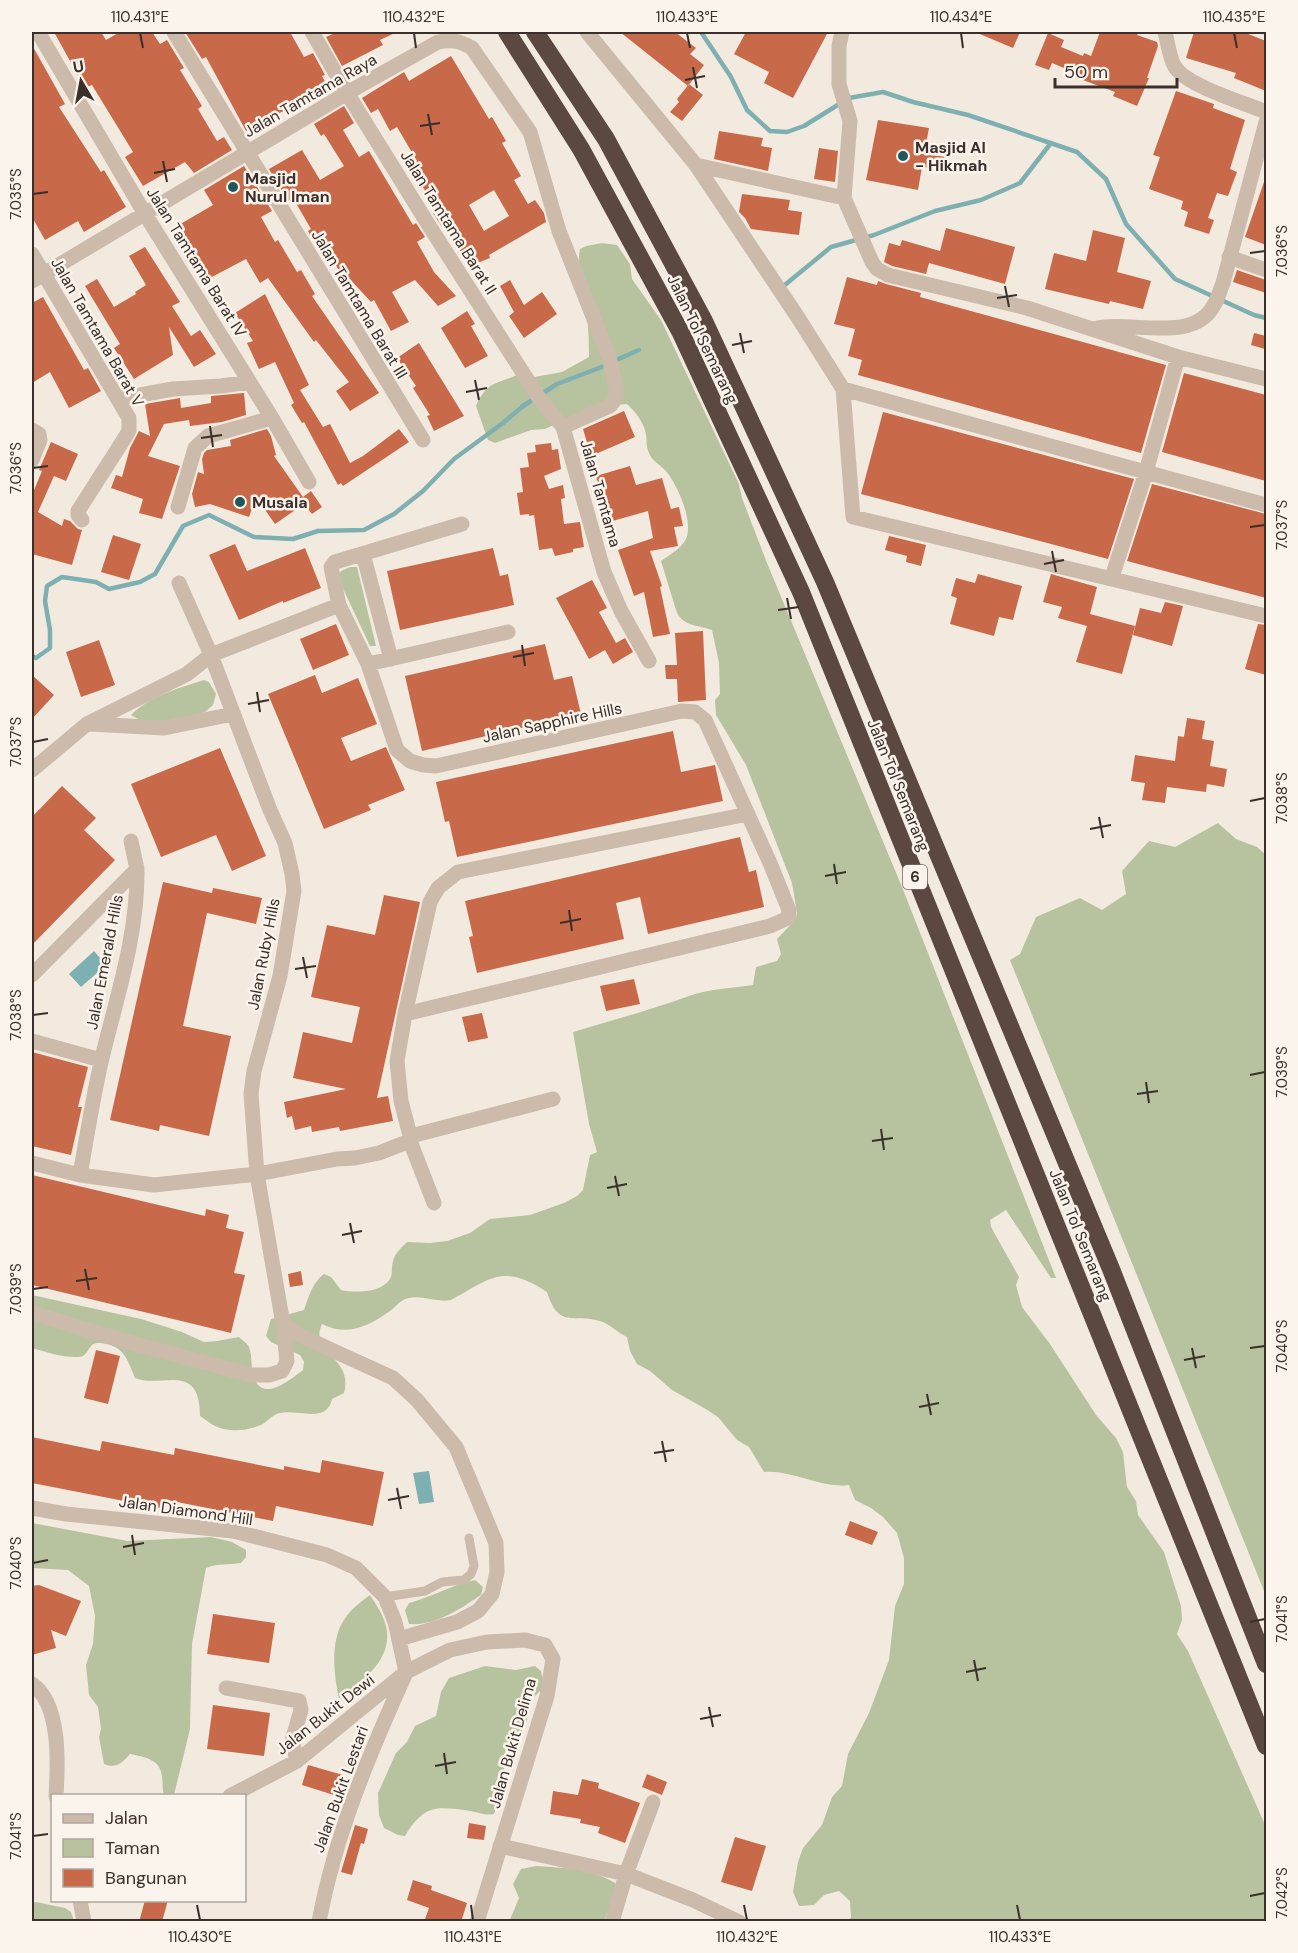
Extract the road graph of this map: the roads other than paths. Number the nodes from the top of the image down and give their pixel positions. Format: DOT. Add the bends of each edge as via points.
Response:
graph roads {
  1 [pos="38,32"];
  2 [pos="174,32"];
  3 [pos="312,32"];
  4 [pos="507,32"];
  5 [pos="535,32"];
  6 [pos="587,32"];
  7 [pos="842,32"];
  8 [pos="1165,32"];
  9 [pos="346,93"];
  10 [pos="1266,112"];
  11 [pos="1266,122"];
  12 [pos="247,153"];
  13 [pos="696,165"];
  14 [pos="844,198"];
  15 [pos="145,214"];
  16 [pos="32,254"];
  17 [pos="1229,257"];
  18 [pos="1266,270"];
  19 [pos="37,277"];
  20 [pos="1091,329"];
  21 [pos="1178,357"];
  22 [pos="610,363"];
  23 [pos="1266,379"];
  24 [pos="249,381"];
  25 [pos="843,389"];
  26 [pos="118,399"];
  27 [pos="272,417"];
  28 [pos="563,427"];
  29 [pos="32,430"];
  30 [pos="423,441"];
  31 [pos="32,460"];
  32 [pos="1146,472"];
  33 [pos="309,482"];
  34 [pos="1266,505"];
  35 [pos="178,507"];
  36 [pos="82,520"];
  37 [pos="462,524"];
  38 [pos="363,554"];
  39 [pos="1112,577"];
  40 [pos="179,583"];
  41 [pos="339,605"];
  42 [pos="1266,616"];
  43 [pos="508,632"];
  44 [pos="211,656"];
  45 [pos="391,659"];
  46 [pos="649,661"];
  47 [pos="368,664"];
  48 [pos="233,714"];
  49 [pos="87,724"];
  50 [pos="32,770"];
  51 [pos="748,814"];
  52 [pos="131,841"];
  53 [pos="137,869"];
  54 [pos="32,975"];
  55 [pos="405,1014"];
  56 [pos="32,1041"];
  57 [pos="101,1060"];
  58 [pos="554,1099"];
  59 [pos="410,1138"];
  60 [pos="32,1163"];
  61 [pos="257,1174"];
  62 [pos="80,1175"];
  63 [pos="434,1203"];
  64 [pos="32,1313"];
  65 [pos="283,1324"];
  66 [pos="32,1508"];
  67 [pos="469,1538"];
  68 [pos="385,1597"];
  69 [pos="399,1639"];
  70 [pos="1266,1664"];
  71 [pos="406,1672"];
  72 [pos="32,1684"];
  73 [pos="226,1688"];
  74 [pos="1266,1746"];
  75 [pos="297,1761"];
  76 [pos="56,1794"];
  77 [pos="234,1794"];
  78 [pos="653,1802"];
  79 [pos="500,1846"];
  80 [pos="626,1874"];
  81 [pos="80,1902"];
  82 [pos="84,1922"];
  83 [pos="319,1922"];
  84 [pos="477,1922"];
  85 [pos="612,1922"];
  86 [pos="739,1922"];
  1 -- 15 [label="street, Jalan Tamtama Barat IV"];
  2 -- 12 [label="street, Jalan Tamtama Barat III"];
  3 -- 9 [label="street, Jalan Tamtama Barat II"];
  4 -- 74 [label="highway, Jalan Tol Semarang / 6" via="581,149 681,333 801,592"];
  5 -- 70 [label="highway, Jalan Tol Semarang / 6" via="606,139 704,321 825,582 1111,1269"];
  6 -- 13 [label="street"];
  7 -- 14 [label="street" via="839,84 850,121"];
  8 -- 10 [label="street" via="1172,61 1184,77"];
  9 -- 12 [label="street, Jalan Tamtama Raya"];
  9 -- 22 [label="street, Jalan Tamtama Raya" via="438,42 460,41 471,48 530,132 559,231"];
  9 -- 28 [label="street, Jalan Tamtama Barat II" via="538,396"];
  11 -- 17 [label="street"];
  12 -- 15 [label="street, Jalan Tamtama Raya"];
  12 -- 30 [label="street, Jalan Tamtama Barat III"];
  13 -- 14 [label="street"];
  13 -- 25 [label="street"];
  14 -- 20 [label="street" via="877,269 888,275 1027,308"];
  15 -- 19 [label="street, Jalan Tamtama Raya"];
  15 -- 24 [label="street, Jalan Tamtama Barat IV"];
  16 -- 19 [label="street, Jalan Tamtama Barat V"];
  17 -- 18 [label="street"];
  17 -- 20 [label="street" via="1214,307 1200,320 1166,329 1113,325"];
  19 -- 26 [label="street, Jalan Tamtama Barat V"];
  20 -- 21 [label="street"];
  21 -- 23 [label="street"];
  21 -- 32 [label="street"];
  22 -- 28 [label="street, Jalan Tamtama" via="616,398 610,406"];
  24 -- 26 [label="street"];
  24 -- 27 [label="street, Jalan Tamtama Barat IV"];
  25 -- 32 [label="street"];
  25 -- 39 [label="street" via="855,518"];
  26 -- 36 [label="street, Jalan Tamtama Barat V" via="128,413 129,430 78,511"];
  27 -- 33 [label="street, Jalan Tamtama Barat IV"];
  27 -- 35 [label="street" via="199,442"];
  28 -- 46 [label="street, Jalan Tamtama" via="604,572"];
  29 -- 31 [label="street" via="41,438"];
  32 -- 34 [label="street"];
  32 -- 39 [label="street"];
  37 -- 38 [label="street, Jalan Sapphire Hills"];
  38 -- 41 [label="street, Jalan Sapphire Hills" via="335,562 331,567"];
  38 -- 45 [label="street"];
  39 -- 42 [label="street"];
  40 -- 44 [label="street, Jalan Ruby Hills"];
  41 -- 44 [label="street"];
  41 -- 47 [label="street, Jalan Sapphire Hills"];
  43 -- 45 [label="street"];
  44 -- 48 [label="street, Jalan Ruby Hills"];
  44 -- 49 [label="street" via="187,675"];
  45 -- 47 [label="street"];
  47 -- 51 [label="street, Jalan Sapphire Hills" via="397,750 410,761 423,765 436,766 682,711 695,712 705,720"];
  48 -- 49 [label="street" via="164,728"];
  48 -- 61 [label="street, Jalan Ruby Hills" via="285,843 294,891 280,976 251,1094"];
  49 -- 50 [label="street"];
  51 -- 55 [label="street" via="459,872 438,888 430,902"];
  51 -- 55 [label="street, Jalan Sapphire Hills" via="789,910 788,918 689,947"];
  52 -- 53 [label="street, Jalan Emerald Hills"];
  53 -- 54 [label="street, Jalan Emerald Hills"];
  53 -- 57 [label="street, Jalan Emerald Hills" via="123,976"];
  55 -- 59 [label="street" via="398,1061 401,1101"];
  56 -- 57 [label="street"];
  57 -- 62 [label="street, Jalan Emerald Hills"];
  58 -- 59 [label="street"];
  59 -- 61 [label="street" via="379,1153"];
  59 -- 63 [label="street"];
  60 -- 62 [label="street"];
  61 -- 62 [label="street" via="154,1185"];
  61 -- 65 [label="street"];
  64 -- 65 [label="street" via="251,1375 282,1371 287,1361"];
  65 -- 69 [label="street" via="393,1378 417,1400 456,1447 496,1543 497,1572 492,1594 478,1611 457,1622"];
  66 -- 68 [label="street, Jalan Diamond Hill" via="233,1531 327,1555 356,1568"];
  67 -- 68 [label="lane" via="474,1566 464,1580"];
  68 -- 69 [label="street"];
  69 -- 71 [label="street"];
  71 -- 75 [label="street, Jalan Bukit Dewi"];
  71 -- 79 [label="street, Jalan Bukit Delima" via="450,1650 487,1642 525,1640 545,1646 553,1659 547,1696"];
  71 -- 83 [label="street, Jalan Bukit Lestari" via="365,1765 328,1873"];
  72 -- 76 [label="street" via="45,1702 55,1731"];
  73 -- 75 [label="street" via="299,1701 302,1706 291,1741"];
  75 -- 77 [label="street, Jalan Bukit Dewi"];
  78 -- 80 [label="street"];
  79 -- 80 [label="street"];
  79 -- 84 [label="street, Jalan Bukit Delima"];
  80 -- 85 [label="street"];
  80 -- 86 [label="street"];
  81 -- 82 [label="street"];
}
